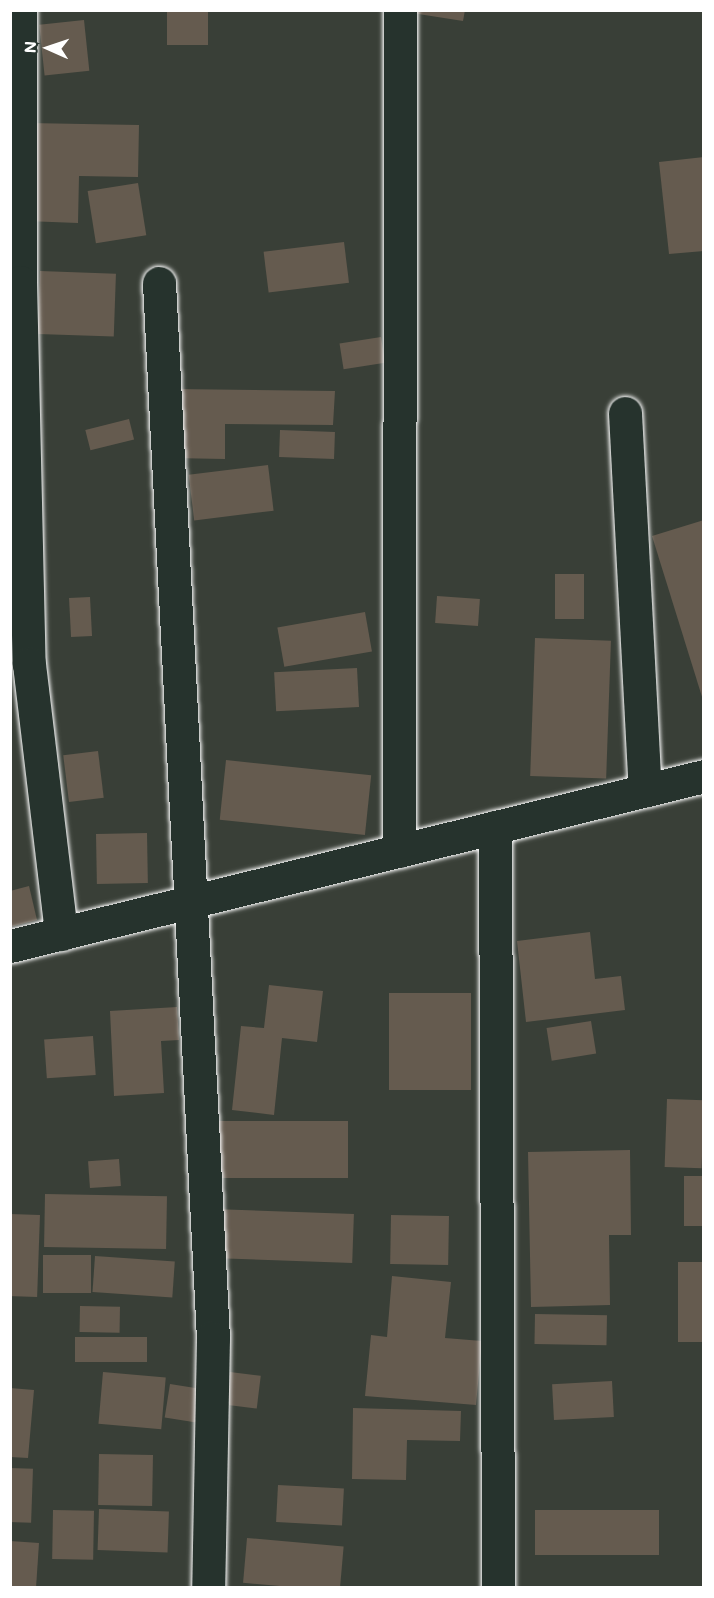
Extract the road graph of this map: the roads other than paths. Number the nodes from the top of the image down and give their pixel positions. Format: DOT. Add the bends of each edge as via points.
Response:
graph roads {
  1 [pos="20,10"];
  2 [pos="400,10"];
  3 [pos="15,281"];
  4 [pos="159,283"];
  5 [pos="625,413"];
  6 [pos="704,776"];
  7 [pos="645,790"];
  8 [pos="495,827"];
  9 [pos="399,851"];
  10 [pos="191,901"];
  11 [pos="61,934"];
  12 [pos="10,946"];
  13 [pos="208,1587"];
  14 [pos="498,1587"];
  1 -- 3 [label="street"];
  2 -- 9 [label="street"];
  3 -- 11 [label="street" via="28,664"];
  4 -- 10 [label="street"];
  5 -- 7 [label="street"];
  6 -- 7 [label="street"];
  7 -- 8 [label="street"];
  8 -- 9 [label="street"];
  8 -- 14 [label="street"];
  9 -- 10 [label="street"];
  10 -- 11 [label="street"];
  10 -- 13 [label="street" via="213,1338"];
  11 -- 12 [label="street"];
}
